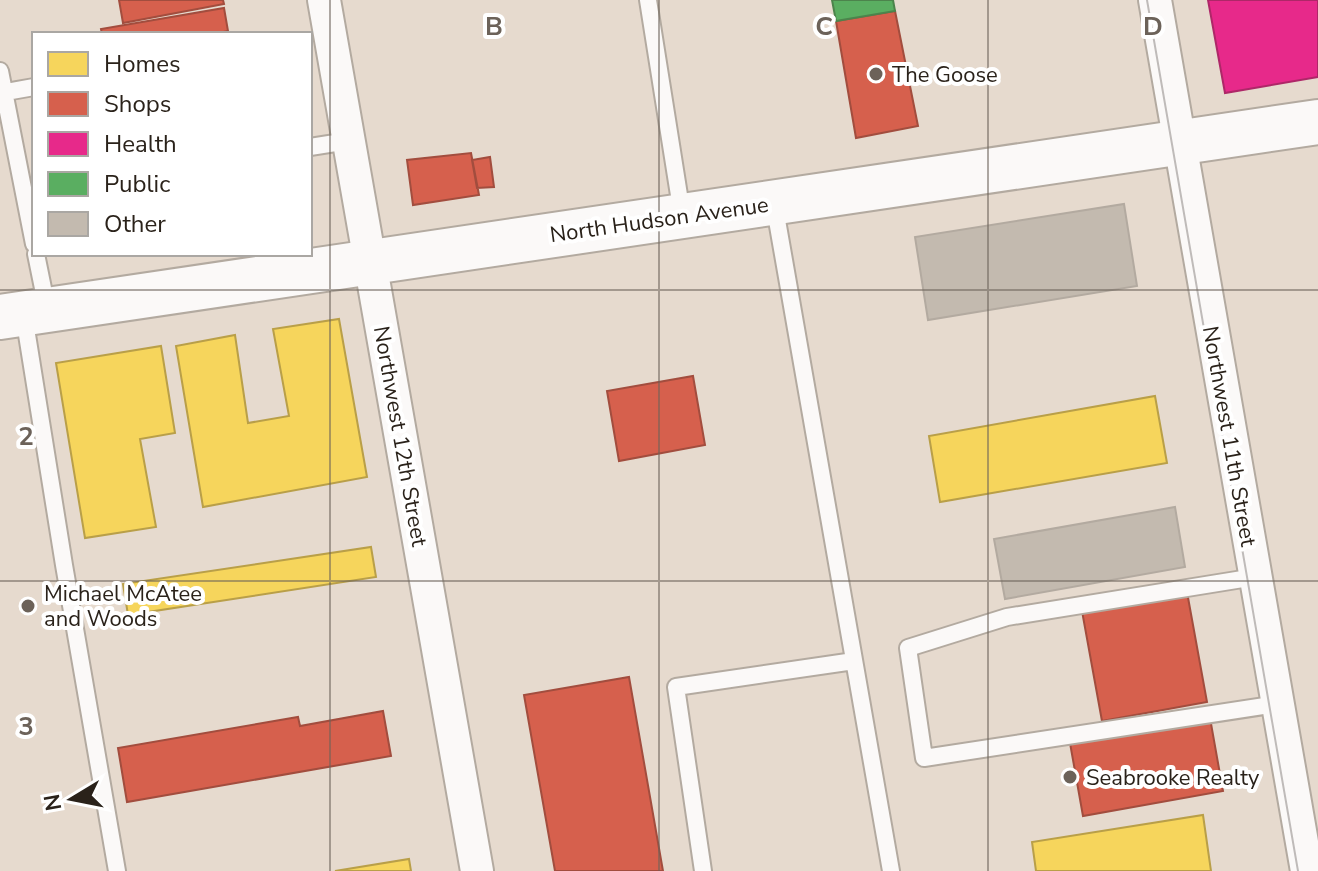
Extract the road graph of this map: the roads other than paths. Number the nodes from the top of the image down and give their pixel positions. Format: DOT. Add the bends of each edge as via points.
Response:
graph roads {
  1 [pos="324,0"];
  2 [pos="648,0"];
  3 [pos="1155,0"];
  4 [pos="0,71"];
  5 [pos="32,87"];
  6 [pos="2,92"];
  7 [pos="1318,122"];
  8 [pos="348,141"];
  9 [pos="1179,144"];
  10 [pos="312,147"];
  11 [pos="29,191"];
  12 [pos="774,203"];
  13 [pos="683,215"];
  14 [pos="32,223"];
  15 [pos="36,256"];
  16 [pos="369,262"];
  17 [pos="24,313"];
  18 [pos="1255,577"];
  19 [pos="854,661"];
  20 [pos="1277,704"];
  21 [pos="117,871"];
  22 [pos="477,871"];
  23 [pos="703,871"];
  24 [pos="891,871"];
  25 [pos="1307,871"];
  1 -- 8 [label="street, Northwest 12th Street" via="326,43"];
  2 -- 13 [label="lane"];
  3 -- 9 [label="street, Northwest 11th Street"];
  4 -- 6 [label="lane"];
  5 -- 6 [label="lane"];
  6 -- 11 [label="lane"];
  7 -- 9 [label="street, North Hudson Avenue"];
  8 -- 10 [label="lane"];
  8 -- 16 [label="street, Northwest 12th Street"];
  9 -- 12 [label="street, North Hudson Avenue"];
  9 -- 18 [label="street, Northwest 11th Street"];
  11 -- 14 [label="lane"];
  12 -- 13 [label="street, North Hudson Avenue"];
  12 -- 19 [label="lane"];
  13 -- 16 [label="street, North Hudson Avenue"];
  15 -- 17 [label="lane"];
  16 -- 17 [label="street, North Hudson Avenue"];
  16 -- 22 [label="street, Northwest 12th Street"];
  17 -- 21 [label="lane"];
  18 -- 20 [label="street, Northwest 11th Street"];
  18 -- 20 [label="lane" via="1007,617 908,648 924,758"];
  19 -- 23 [label="lane" via="676,687"];
  19 -- 24 [label="lane"];
  20 -- 25 [label="street, Northwest 11th Street"];
}
